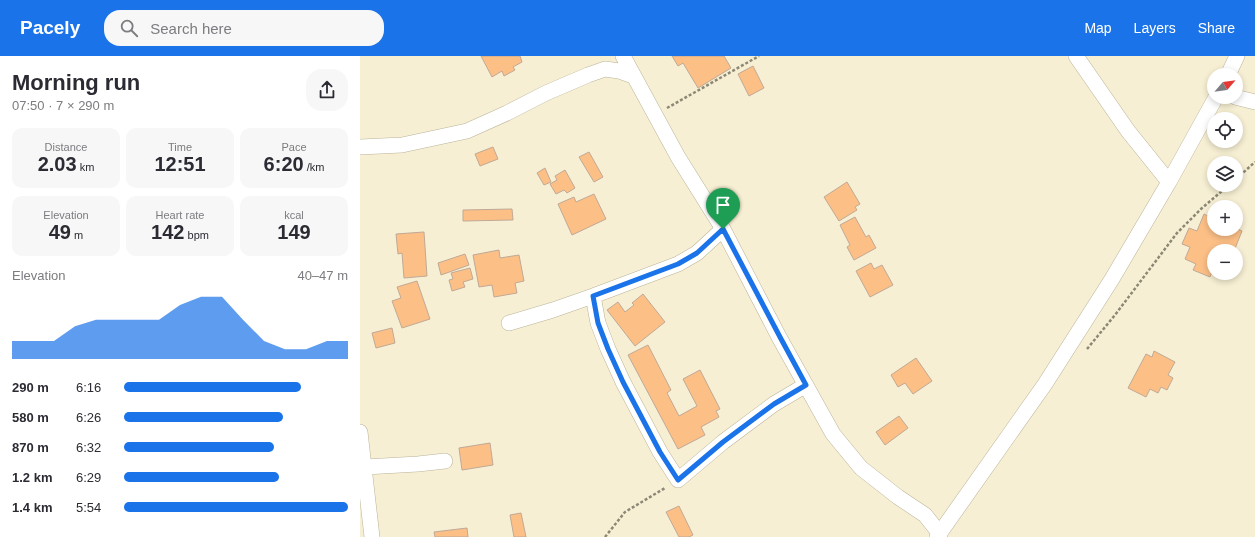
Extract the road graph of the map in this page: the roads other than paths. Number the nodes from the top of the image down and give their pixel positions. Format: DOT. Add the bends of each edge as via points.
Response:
graph roads {
  1 [pos="623,56"];
  2 [pos="1076,56"];
  3 [pos="1238,56"];
  4 [pos="1232,68"];
  5 [pos="633,76"];
  6 [pos="1243,99"];
  7 [pos="1255,102"];
  8 [pos="1212,104"];
  9 [pos="360,147"];
  10 [pos="1169,182"];
  11 [pos="723,229"];
  12 [pos="593,296"];
  13 [pos="509,323"];
  14 [pos="806,385"];
  15 [pos="360,432"];
  16 [pos="445,461"];
  17 [pos="365,468"];
  18 [pos="938,535"];
  19 [pos="372,537"];
  1 -- 5 [label="street"];
  2 -- 10 [label="street" via="1128,131"];
  3 -- 4 [label="street"];
  5 -- 9 [label="street" via="605,69 588,74 467,131 402,145"];
  5 -- 11 [label="street" via="678,157"];
  6 -- 7 [label="street"];
  8 -- 10 [label="street"];
  10 -- 18 [label="street" via="1112,279 1045,384"];
  11 -- 12 [label="street" via="697,253 678,264"];
  11 -- 14 [label="street"];
  12 -- 13 [label="street"];
  12 -- 14 [label="street" via="598,323 623,382 678,480 774,404"];
  14 -- 18 [label="street" via="833,434 861,468 925,515"];
  15 -- 17 [label="street"];
  16 -- 17 [label="street"];
  17 -- 19 [label="street"];
}
